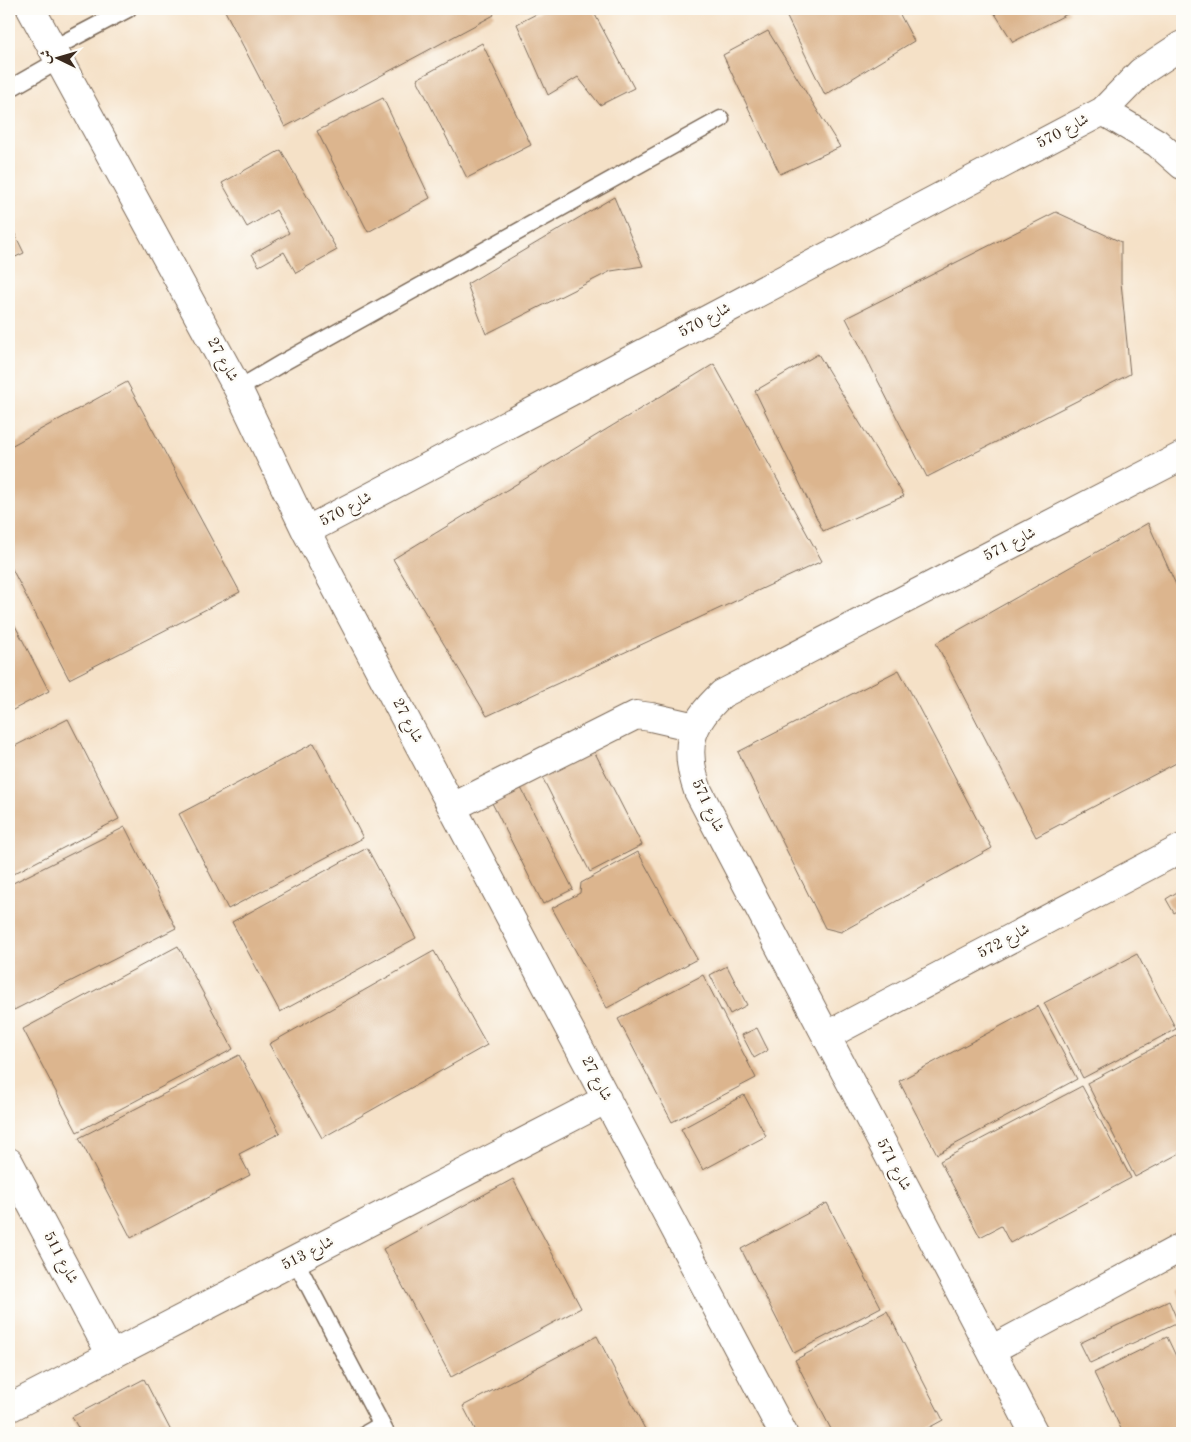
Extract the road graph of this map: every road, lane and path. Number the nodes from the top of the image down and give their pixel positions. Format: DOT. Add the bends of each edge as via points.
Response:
graph roads {
  1 [pos="31,9"];
  2 [pos="128,9"];
  3 [pos="1182,45"];
  4 [pos="55,55"];
  5 [pos="9,89"];
  6 [pos="1103,111"];
  7 [pos="721,119"];
  8 [pos="1182,165"];
  9 [pos="238,389"];
  10 [pos="1182,456"];
  11 [pos="306,531"];
  12 [pos="695,727"];
  13 [pos="453,807"];
  14 [pos="1182,848"];
  15 [pos="826,1036"];
  16 [pos="607,1100"];
  17 [pos="9,1162"];
  18 [pos="1182,1247"];
  19 [pos="295,1260"];
  20 [pos="991,1350"];
  21 [pos="111,1355"];
  22 [pos="9,1408"];
  23 [pos="384,1429"];
  24 [pos="367,1433"];
  25 [pos="783,1433"];
  26 [pos="1034,1433"];
  1 -- 4 [label="street, شارع 27"];
  2 -- 4 [label="lane"];
  3 -- 6 [label="street, شارع 570" via="1141,72"];
  4 -- 5 [label="lane"];
  4 -- 9 [label="street, شارع 27"];
  6 -- 8 [label="street, شارع 570" via="1157,143"];
  6 -- 11 [label="street, شارع 570"];
  7 -- 9 [label="lane"];
  9 -- 11 [label="street, شارع 27"];
  10 -- 12 [label="street, شارع 571" via="722,694 706,709"];
  11 -- 13 [label="street, شارع 27"];
  12 -- 13 [label="street" via="636,716"];
  12 -- 15 [label="street, شارع 571" via="690,749 691,770 698,791"];
  13 -- 16 [label="street, شارع 27"];
  14 -- 15 [label="street, شارع 572"];
  15 -- 20 [label="street, شارع 571"];
  16 -- 19 [label="street, شارع 513"];
  16 -- 25 [label="street, شارع 27"];
  17 -- 21 [label="street, شارع 511"];
  18 -- 20 [label="street"];
  19 -- 21 [label="street, شارع 513"];
  19 -- 23 [label="lane"];
  20 -- 26 [label="street, شارع 571"];
  21 -- 22 [label="street, شارع 513"];
  23 -- 24 [label="lane"];
}
